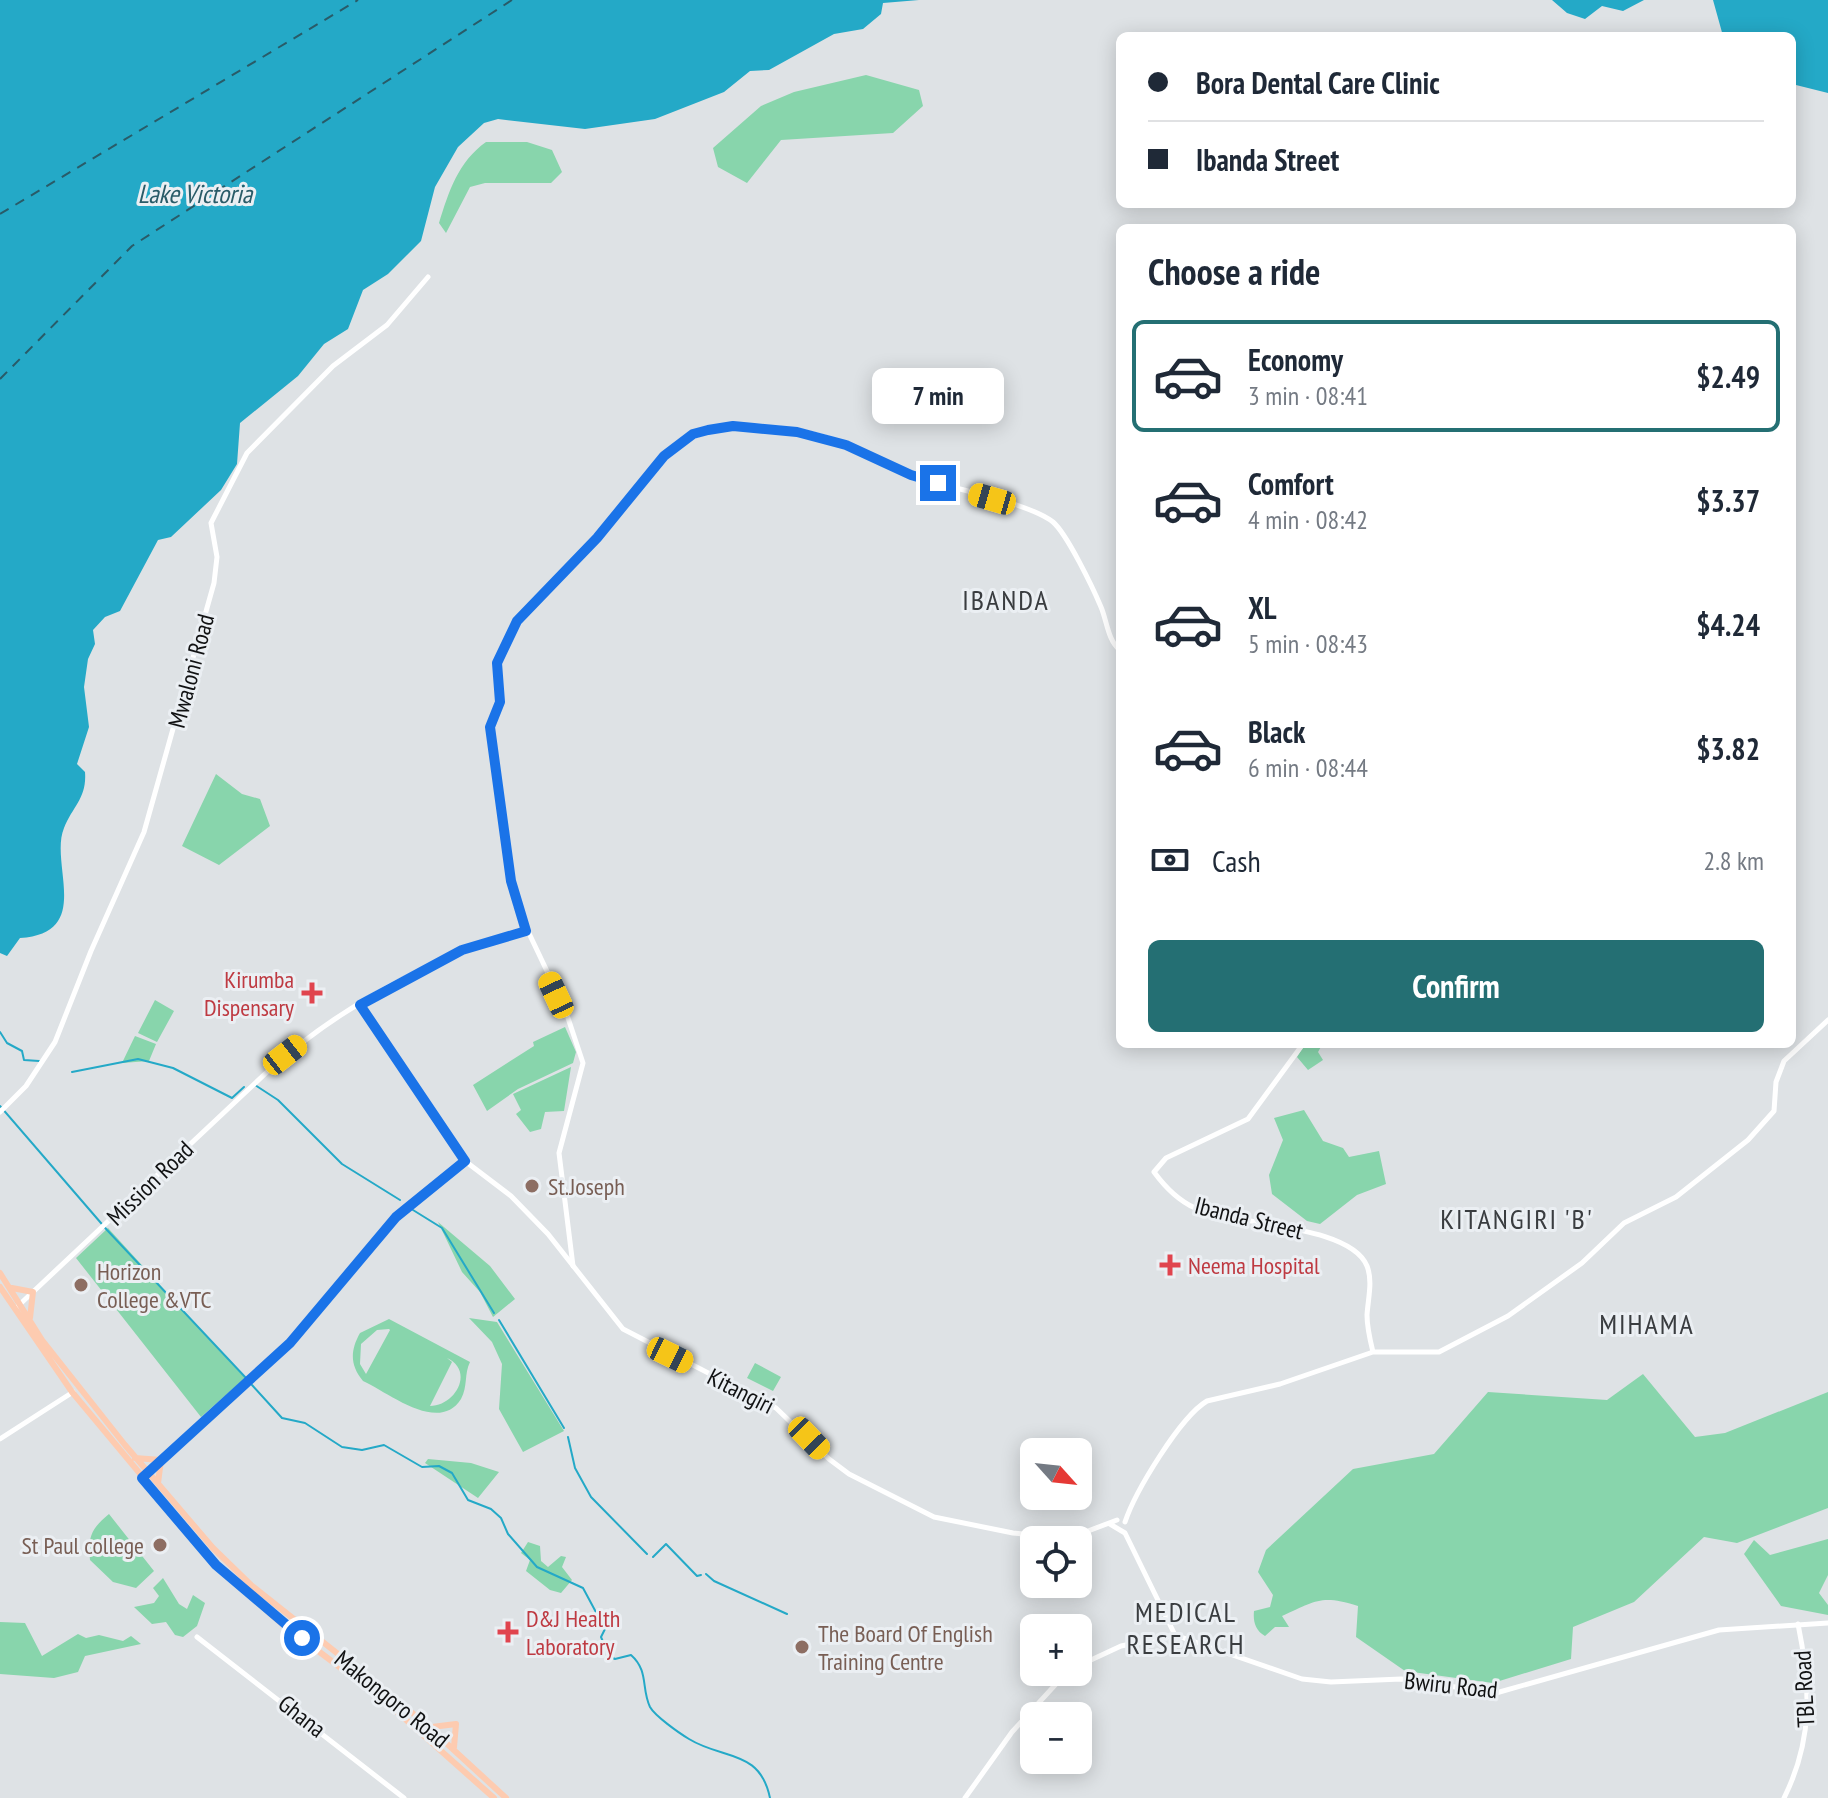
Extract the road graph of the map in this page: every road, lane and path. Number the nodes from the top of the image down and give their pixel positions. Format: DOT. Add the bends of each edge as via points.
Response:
graph roads {
  1 [pos="428,277"];
  2 [pos="1116,647"];
  3 [pos="526,931"];
  4 [pos="360,1005"];
  5 [pos="1828,1020"];
  6 [pos="1300,1048"];
  7 [pos="0,1112"];
  8 [pos="465,1161"];
  9 [pos="573,1266"];
  10 [pos="0,1273"];
  11 [pos="9,1286"];
  12 [pos="0,1287"];
  13 [pos="33,1292"];
  14 [pos="17,1307"];
  15 [pos="31,1323"];
  16 [pos="1373,1352"];
  17 [pos="76,1390"];
  18 [pos="0,1439"];
  19 [pos="135,1458"];
  20 [pos="161,1460"];
  21 [pos="145,1476"];
  22 [pos="158,1484"];
  23 [pos="1121,1522"];
  24 [pos="1828,1623"];
  25 [pos="1798,1624"];
  26 [pos="1175,1635"];
  27 [pos="197,1637"];
  28 [pos="1092,1659"];
  29 [pos="1054,1686"];
  30 [pos="429,1726"];
  31 [pos="455,1749"];
  32 [pos="404,1798"];
  33 [pos="494,1798"];
  34 [pos="506,1798"];
  35 [pos="965,1798"];
  36 [pos="1784,1798"];
  1 -- 7 [label="street, Mwaloni Road" via="387,325 333,366 250,448 212,521 214,583 147,824 55,1042 32,1079"];
  2 -- 3 [label="street" via="1068,542 1049,519 797,432 733,426 693,434 664,456 588,548 517,621 500,653 500,702 491,721 511,881"];
  3 -- 4 [label="street, Mission Road" via="462,950"];
  3 -- 9 [label="street" via="565,1009 583,1063 559,1153"];
  4 -- 8 [label="street, Kitangiri"];
  4 -- 13 [label="street, Mission Road" via="285,1055"];
  5 -- 16 [label="street" via="1784,1061 1772,1114 1676,1197 1624,1223 1539,1296 1460,1342 1439,1352"];
  6 -- 16 [label="street, Ibanda Street" via="1248,1119 1166,1158 1154,1172 1192,1207 1306,1231 1358,1254 1370,1280 1367,1317"];
  8 -- 9 [label="street, Kitangiri" via="520,1205"];
  8 -- 20 [label="street" via="396,1217 321,1309"];
  9 -- 23 [label="street, Kitangiri" via="623,1329 776,1408 838,1467 934,1517 1062,1540"];
  10 -- 11 [label="main road, Makongoro Road"];
  11 -- 13 [label="main road"];
  11 -- 14 [label="main road, Makongoro Road"];
  12 -- 14 [label="main road, Makongoro Road"];
  13 -- 14 [label="street, Mission Road"];
  13 -- 15 [label="main road"];
  14 -- 15 [label="main road, Makongoro Road"];
  14 -- 17 [label="main road, Makongoro Road"];
  15 -- 17 [label="main road, Makongoro Road"];
  16 -- 23 [label="street" via="1197,1407 1165,1447"];
  17 -- 18 [label="street"];
  17 -- 19 [label="main road, Makongoro Road"];
  17 -- 21 [label="main road, Makongoro Road"];
  19 -- 20 [label="main road"];
  19 -- 21 [label="main road, Makongoro Road"];
  20 -- 21 [label="street"];
  20 -- 22 [label="main road"];
  21 -- 22 [label="main road, Makongoro Road"];
  21 -- 33 [label="main road, Makongoro Road" via="216,1565"];
  22 -- 30 [label="main road, Makongoro Road" via="251,1585"];
  23 -- 26 [label="street"];
  24 -- 25 [label="street, Bwiru Road"];
  25 -- 26 [label="street, Bwiru Road" via="1719,1630 1496,1693 1401,1679 1302,1679"];
  25 -- 36 [label="street, TBL Road" via="1808,1727 1799,1767"];
  26 -- 28 [label="street" via="1121,1646"];
  27 -- 32 [label="street, Ghana"];
  29 -- 35 [label="street" via="1012,1732"];
  30 -- 31 [label="main road, Makongoro Road"];
  30 -- 31 [label="main road" via="456,1724"];
  31 -- 34 [label="main road, Makongoro Road"];
}
